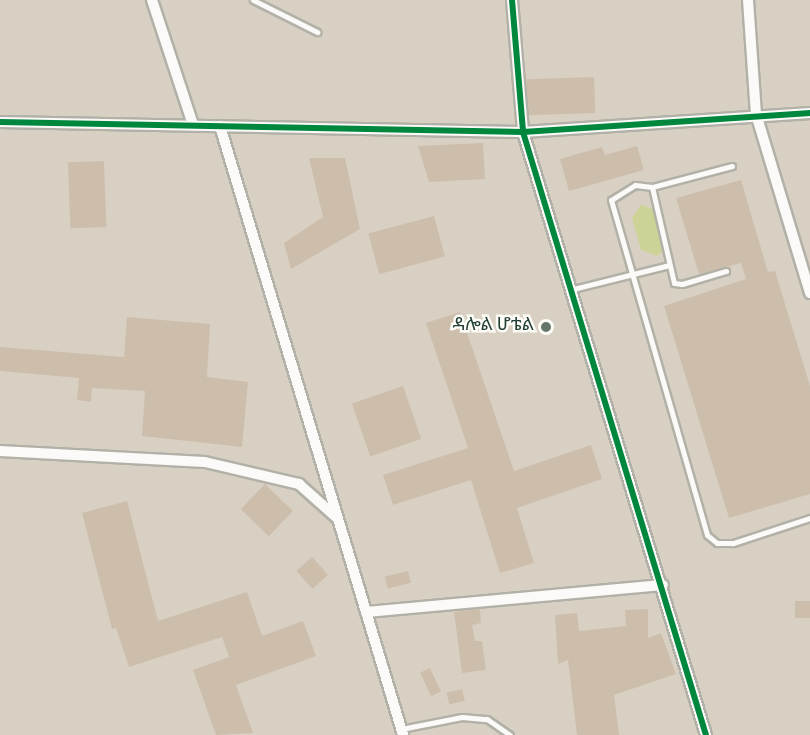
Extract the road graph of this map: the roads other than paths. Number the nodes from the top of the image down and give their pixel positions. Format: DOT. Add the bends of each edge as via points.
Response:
graph roads {
  1 [pos="152,0"];
  2 [pos="253,0"];
  3 [pos="512,0"];
  4 [pos="748,0"];
  5 [pos="317,32"];
  6 [pos="810,113"];
  7 [pos="756,114"];
  8 [pos="0,122"];
  9 [pos="193,125"];
  10 [pos="220,126"];
  11 [pos="523,132"];
  12 [pos="732,166"];
  13 [pos="652,187"];
  14 [pos="669,265"];
  15 [pos="726,271"];
  16 [pos="630,273"];
  17 [pos="569,290"];
  18 [pos="810,293"];
  19 [pos="0,451"];
  20 [pos="810,518"];
  21 [pos="337,519"];
  22 [pos="663,585"];
  23 [pos="366,612"];
  24 [pos="402,732"];
  25 [pos="510,735"];
  26 [pos="706,735"];
  1 -- 9 [label="street"];
  2 -- 5 [label="lane"];
  3 -- 11 [label="street"];
  4 -- 7 [label="street"];
  6 -- 7 [label="street"];
  7 -- 11 [label="street"];
  7 -- 18 [label="street"];
  8 -- 9 [label="street"];
  9 -- 10 [label="street"];
  10 -- 11 [label="street"];
  10 -- 21 [label="street"];
  11 -- 17 [label="street"];
  12 -- 13 [label="lane"];
  13 -- 14 [label="lane"];
  13 -- 16 [label="lane" via="635,184 611,201"];
  14 -- 15 [label="lane" via="678,285"];
  14 -- 16 [label="lane"];
  16 -- 17 [label="lane"];
  16 -- 20 [label="lane" via="707,535 717,543 733,543"];
  17 -- 22 [label="street"];
  19 -- 21 [label="street" via="206,462 299,484"];
  21 -- 23 [label="street"];
  22 -- 23 [label="street"];
  22 -- 26 [label="street"];
  23 -- 24 [label="street"];
  24 -- 25 [label="lane" via="462,717 487,719"];
}
